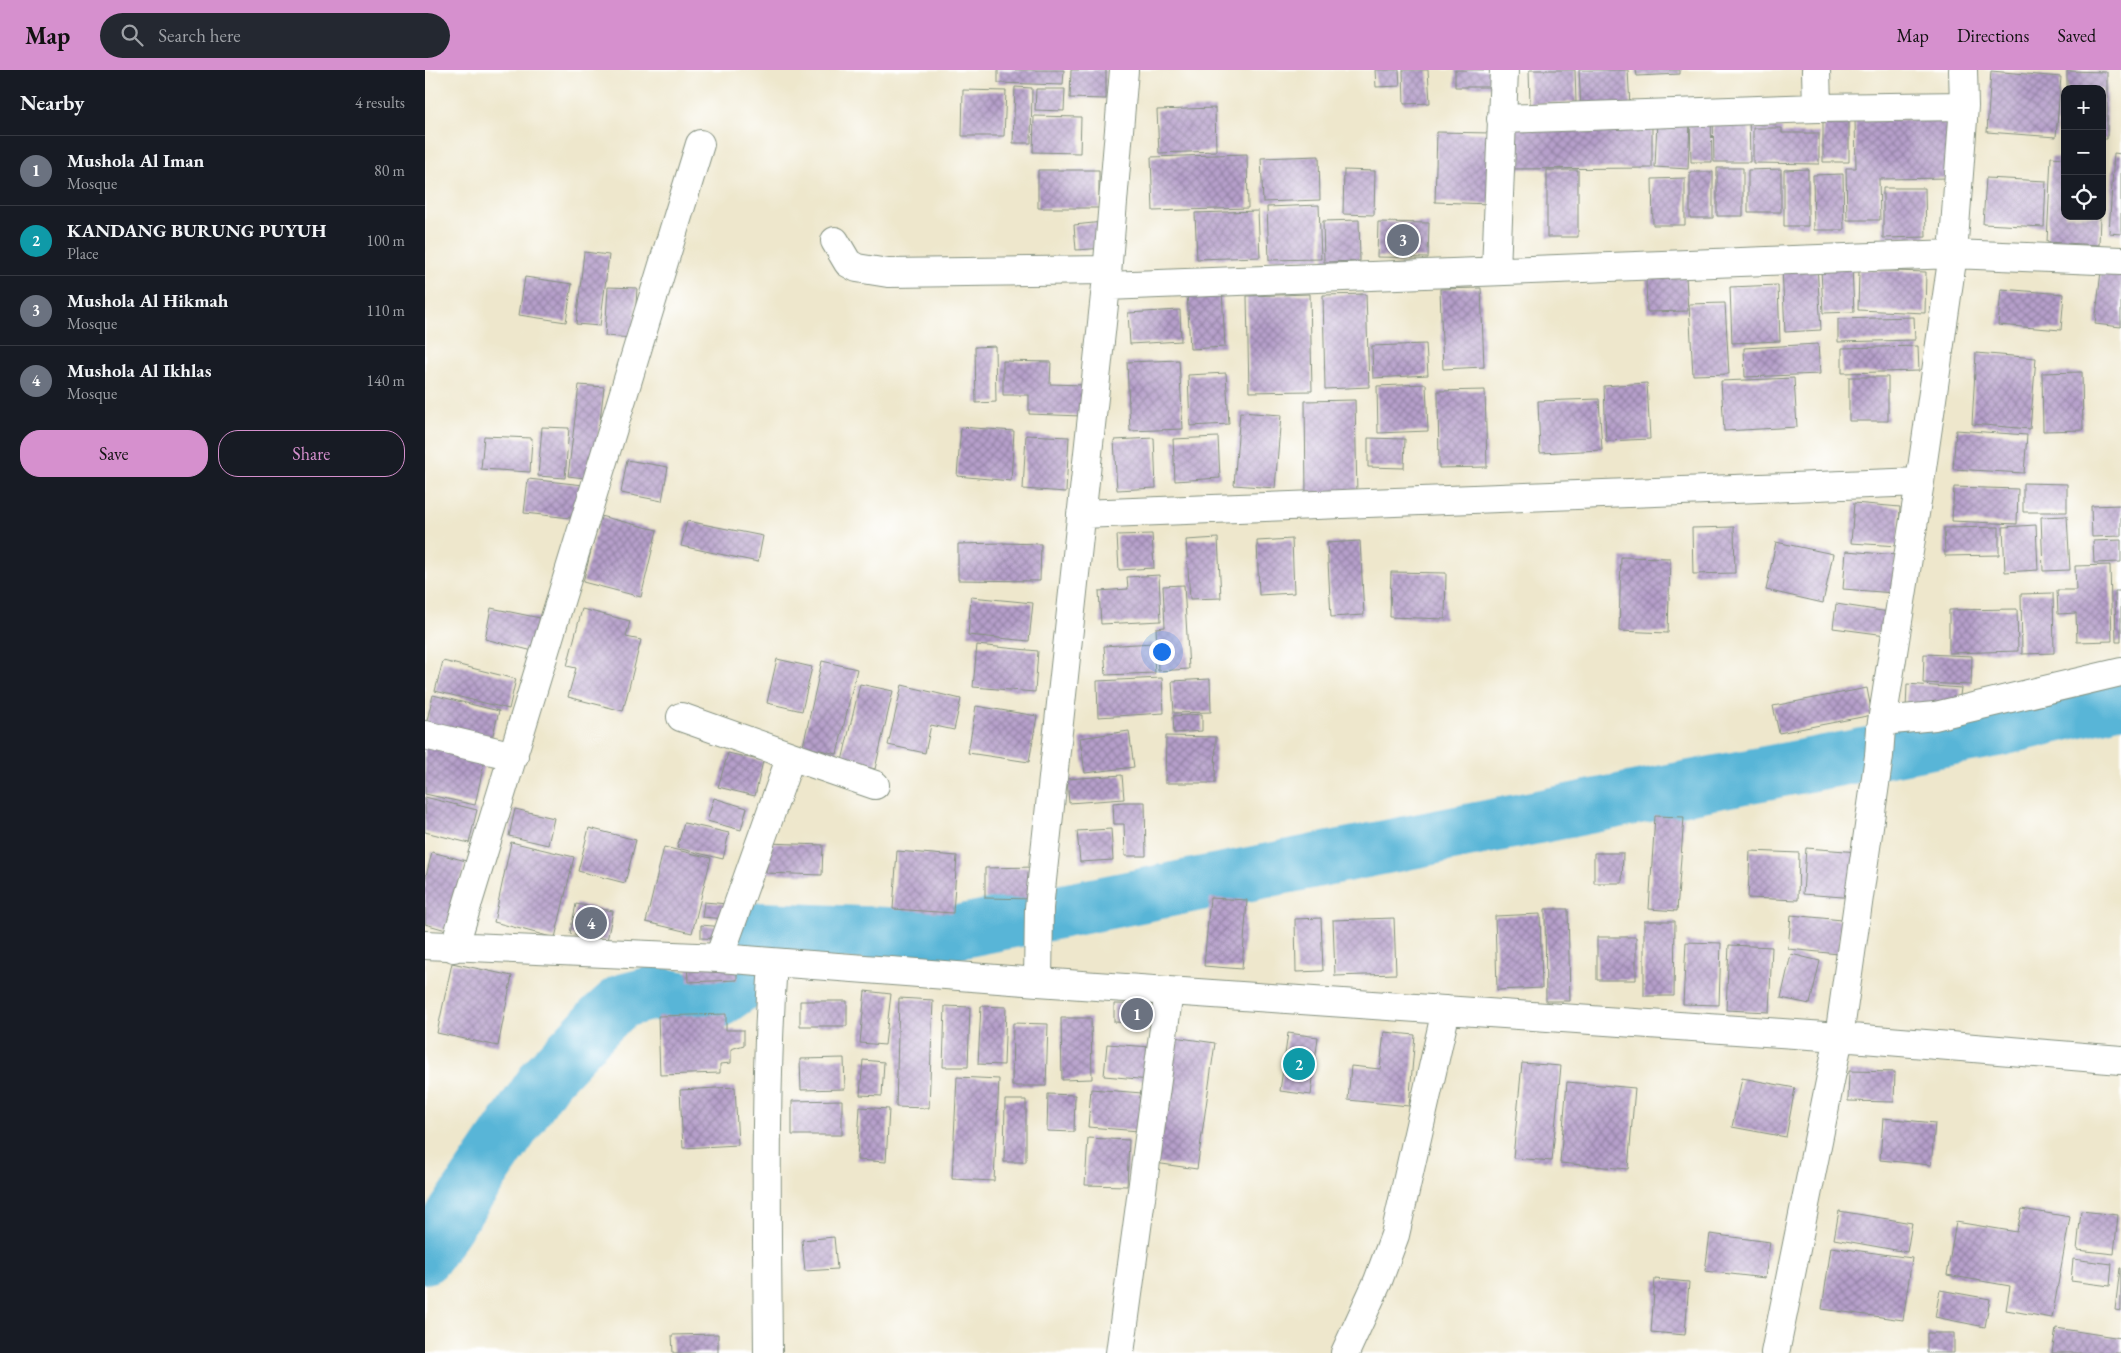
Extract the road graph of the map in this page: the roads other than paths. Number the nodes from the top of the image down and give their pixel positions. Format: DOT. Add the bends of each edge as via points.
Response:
graph roads {
  1 [pos="1124,70"];
  2 [pos="1503,70"];
  3 [pos="1816,70"];
  4 [pos="1963,70"];
  5 [pos="1964,106"];
  6 [pos="1817,108"];
  7 [pos="1501,119"];
  8 [pos="700,144"];
  9 [pos="835,241"];
  10 [pos="1953,254"];
  11 [pos="2121,261"];
  12 [pos="1496,270"];
  13 [pos="1106,278"];
  14 [pos="1920,482"];
  15 [pos="1081,514"];
  16 [pos="2121,672"];
  17 [pos="681,717"];
  18 [pos="1882,725"];
  19 [pos="425,735"];
  20 [pos="514,756"];
  21 [pos="791,756"];
  22 [pos="875,785"];
  23 [pos="425,945"];
  24 [pos="454,948"];
  25 [pos="725,959"];
  26 [pos="768,962"];
  27 [pos="1038,982"];
  28 [pos="1169,991"];
  29 [pos="1446,1010"];
  30 [pos="1839,1037"];
  31 [pos="2121,1060"];
  32 [pos="768,1353"];
  33 [pos="1120,1353"];
  34 [pos="1345,1353"];
  35 [pos="1775,1353"];
  1 -- 13 [label="street"];
  2 -- 7 [label="street"];
  3 -- 6 [label="street"];
  4 -- 5 [label="street"];
  5 -- 6 [label="street"];
  5 -- 10 [label="street"];
  6 -- 7 [label="street"];
  7 -- 12 [label="street"];
  8 -- 20 [label="street"];
  9 -- 13 [label="street" via="848,263 857,268 888,273"];
  10 -- 11 [label="street"];
  10 -- 12 [label="street"];
  10 -- 14 [label="street"];
  12 -- 13 [label="street"];
  13 -- 15 [label="street"];
  14 -- 15 [label="street"];
  14 -- 18 [label="street"];
  15 -- 27 [label="street" via="1039,908"];
  16 -- 18 [label="street" via="1935,716"];
  17 -- 21 [label="street"];
  18 -- 30 [label="street"];
  19 -- 20 [label="street"];
  20 -- 24 [label="street"];
  21 -- 22 [label="street"];
  21 -- 25 [label="street"];
  23 -- 24 [label="street"];
  24 -- 25 [label="street"];
  25 -- 26 [label="street"];
  26 -- 27 [label="street"];
  26 -- 32 [label="street"];
  27 -- 28 [label="street"];
  28 -- 29 [label="street"];
  28 -- 33 [label="street"];
  29 -- 30 [label="street"];
  29 -- 34 [label="street" via="1395,1235"];
  30 -- 31 [label="street"];
  30 -- 35 [label="street"];
}
